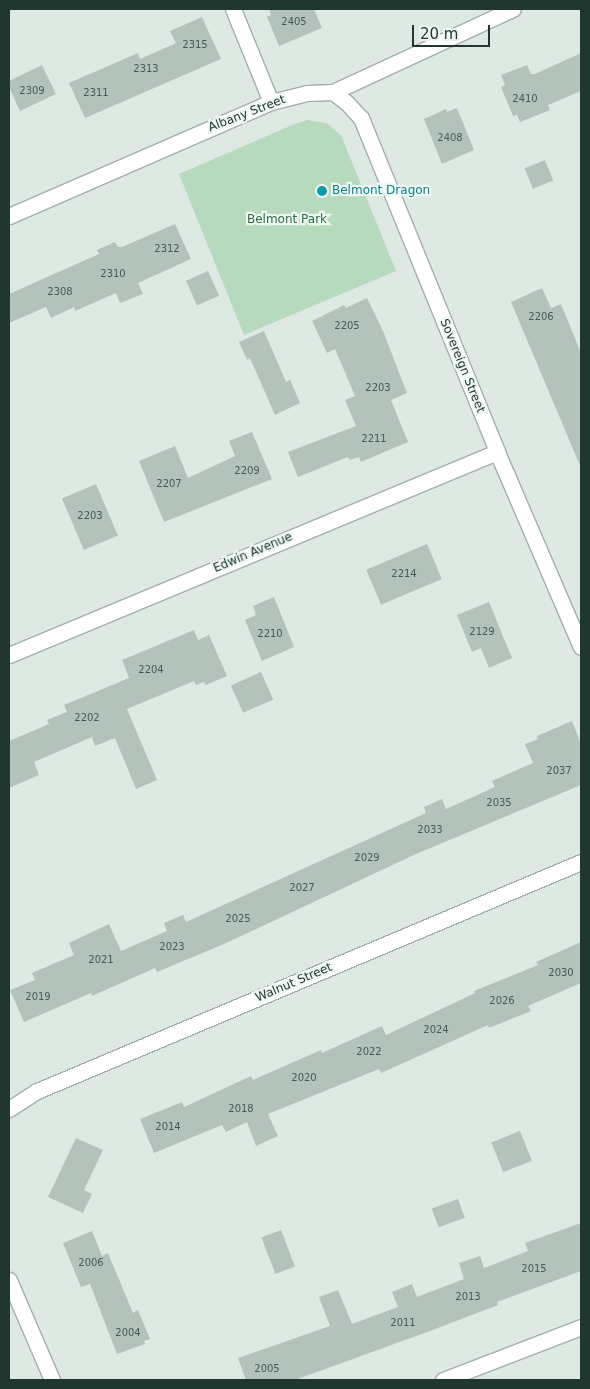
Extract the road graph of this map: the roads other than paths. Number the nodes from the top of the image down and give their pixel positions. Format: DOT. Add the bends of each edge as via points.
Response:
graph roads {
  1 [pos="234,9"];
  2 [pos="513,9"];
  3 [pos="333,92"];
  4 [pos="271,102"];
  5 [pos="9,216"];
  6 [pos="497,452"];
  7 [pos="581,647"];
  8 [pos="9,655"];
  9 [pos="581,862"];
  10 [pos="9,1109"];
  11 [pos="9,1280"];
  12 [pos="581,1327"];
  13 [pos="52,1380"];
  14 [pos="443,1380"];
  1 -- 4 [label="street"];
  2 -- 3 [label="street, Albany Street"];
  3 -- 4 [label="street, Albany Street" via="307,93"];
  3 -- 6 [label="street, Sovereign Street" via="361,118"];
  4 -- 5 [label="street, Albany Street"];
  6 -- 7 [label="street, Sovereign Street"];
  6 -- 8 [label="street, Edwin Avenue"];
  9 -- 10 [label="street, Walnut Street" via="37,1091"];
  11 -- 13 [label="street"];
  12 -- 14 [label="street"];
}
